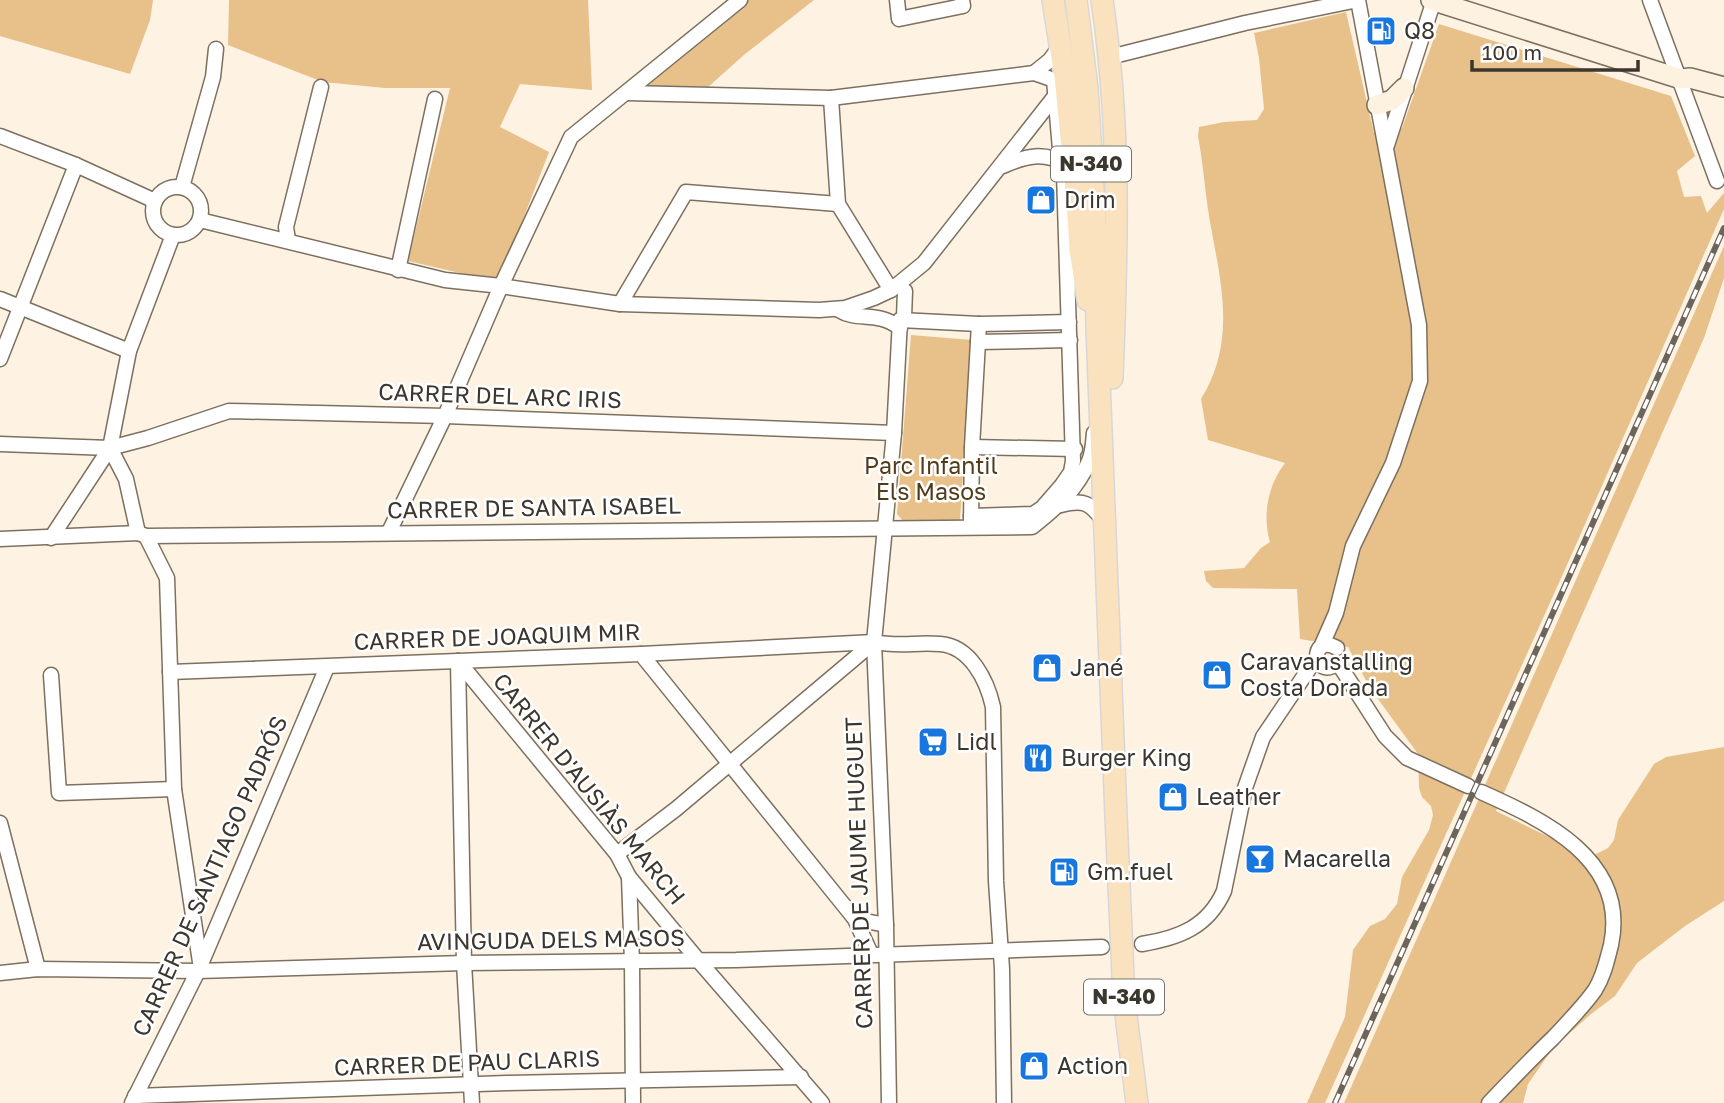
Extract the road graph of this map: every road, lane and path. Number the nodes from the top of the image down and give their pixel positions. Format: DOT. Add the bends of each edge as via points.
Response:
graph roads {
  1 [pos="740,0"];
  2 [pos="897,0"];
  3 [pos="962,0"];
  4 [pos="1053,0"];
  5 [pos="1076,0"];
  6 [pos="1101,0"];
  7 [pos="1358,0"];
  8 [pos="1433,0"];
  9 [pos="1650,0"];
  10 [pos="914,7"];
  11 [pos="1061,45"];
  12 [pos="216,49"];
  13 [pos="1110,57"];
  14 [pos="1034,73"];
  15 [pos="1059,78"];
  16 [pos="1687,83"];
  17 [pos="321,87"];
  18 [pos="1724,87"];
  19 [pos="1404,88"];
  20 [pos="627,93"];
  21 [pos="1055,96"];
  22 [pos="1724,96"];
  23 [pos="831,98"];
  24 [pos="435,99"];
  25 [pos="1377,105"];
  26 [pos="0,136"];
  27 [pos="1385,150"];
  28 [pos="76,165"];
  29 [pos="1067,166"];
  30 [pos="1002,167"];
  31 [pos="1717,181"];
  32 [pos="182,187"];
  33 [pos="155,201"];
  34 [pos="838,204"];
  35 [pos="200,220"];
  36 [pos="173,235"];
  37 [pos="288,240"];
  38 [pos="398,270"];
  39 [pos="501,286"];
  40 [pos="897,288"];
  41 [pos="0,299"];
  42 [pos="620,304"];
  43 [pos="20,307"];
  44 [pos="838,309"];
  45 [pos="923,320"];
  46 [pos="1069,322"];
  47 [pos="900,324"];
  48 [pos="979,324"];
  49 [pos="1097,328"];
  50 [pos="1070,340"];
  51 [pos="978,342"];
  52 [pos="129,351"];
  53 [pos="0,359"];
  54 [pos="445,416"];
  55 [pos="1102,419"];
  56 [pos="894,433"];
  57 [pos="0,444"];
  58 [pos="972,447"];
  59 [pos="110,448"];
  60 [pos="1074,449"];
  61 [pos="1061,505"];
  62 [pos="971,522"];
  63 [pos="1105,523"];
  64 [pos="884,528"];
  65 [pos="389,533"];
  66 [pos="142,535"];
  67 [pos="51,538"];
  68 [pos="0,539"];
  69 [pos="1336,612"];
  70 [pos="874,642"];
  71 [pos="826,644"];
  72 [pos="1337,648"];
  73 [pos="641,654"];
  74 [pos="1320,656"];
  75 [pos="458,662"];
  76 [pos="1338,663"];
  77 [pos="327,667"];
  78 [pos="839,671"];
  79 [pos="170,672"];
  80 [pos="51,675"];
  81 [pos="729,765"];
  82 [pos="174,789"];
  83 [pos="0,822"];
  84 [pos="617,854"];
  85 [pos="629,877"];
  86 [pos="855,919"];
  87 [pos="886,925"];
  88 [pos="1142,944"];
  89 [pos="1102,947"];
  90 [pos="1001,950"];
  91 [pos="878,954"];
  92 [pos="698,960"];
  93 [pos="632,962"];
  94 [pos="464,963"];
  95 [pos="199,967"];
  96 [pos="38,969"];
  97 [pos="0,973"];
  98 [pos="1130,1059"];
  99 [pos="801,1077"];
  100 [pos="633,1081"];
  101 [pos="471,1085"];
  102 [pos="134,1100"];
  103 [pos="472,1103"];
  104 [pos="633,1103"];
  105 [pos="822,1103"];
  106 [pos="889,1103"];
  107 [pos="1004,1103"];
  108 [pos="1126,1103"];
  109 [pos="1137,1103"];
  110 [pos="1489,1103"];
  1 -- 20 [label="street"];
  2 -- 10 [label="street" via="899,19"];
  3 -- 10 [label="street" via="963,6"];
  4 -- 11 [label="main road"];
  5 -- 49 [label="main road, N-340" via="1096,226"];
  6 -- 13 [label="main road"];
  7 -- 13 [label="street"];
  7 -- 25 [label="street"];
  8 -- 16 [label="street"];
  8 -- 19 [label="street"];
  9 -- 16 [label="street"];
  11 -- 14 [label="street"];
  11 -- 15 [label="main road"];
  12 -- 32 [label="street" via="213,78"];
  13 -- 55 [label="main road" via="1117,262 1111,408"];
  14 -- 15 [label="street"];
  14 -- 23 [label="street"];
  15 -- 21 [label="street"];
  15 -- 29 [label="main road"];
  16 -- 18 [label="street" via="1708,81"];
  16 -- 22 [label="street"];
  16 -- 31 [label="street"];
  17 -- 37 [label="street" via="286,227"];
  19 -- 25 [label="street" via="1392,100"];
  19 -- 27 [label="street"];
  20 -- 23 [label="street"];
  20 -- 39 [label="street" via="571,137"];
  21 -- 29 [label="street"];
  21 -- 30 [label="street"];
  23 -- 34 [label="street"];
  24 -- 38 [label="street"];
  25 -- 27 [label="street"];
  26 -- 28 [label="street"];
  27 -- 69 [label="street" via="1419,325 1420,381 1393,463 1353,547"];
  28 -- 33 [label="street"];
  28 -- 43 [label="street"];
  29 -- 30 [label="street" via="1050,157 1034,156"];
  29 -- 46 [label="street"];
  29 -- 49 [label="main road" via="1089,309"];
  30 -- 40 [label="street" via="924,263"];
  32 -- 33 [label="street" via="167,189"];
  32 -- 35 [label="street" via="200,202"];
  33 -- 36 [label="street" via="155,221"];
  34 -- 40 [label="street"];
  34 -- 42 [label="street" via="686,192"];
  35 -- 36 [label="street" via="192,231"];
  35 -- 37 [label="street"];
  36 -- 52 [label="street"];
  37 -- 38 [label="street"];
  38 -- 39 [label="street"];
  39 -- 42 [label="street"];
  39 -- 54 [label="street"];
  40 -- 44 [label="street"];
  40 -- 45 [label="street" via="912,298"];
  40 -- 47 [label="street, CARRER DE JAUME HUGUET" via="904,317"];
  41 -- 43 [label="street"];
  42 -- 44 [label="street"];
  43 -- 52 [label="street"];
  43 -- 53 [label="street"];
  44 -- 47 [label="street"];
  45 -- 47 [label="street"];
  45 -- 48 [label="street"];
  46 -- 48 [label="street"];
  46 -- 50 [label="street"];
  47 -- 56 [label="street, CARRER DE JAUME HUGUET"];
  48 -- 51 [label="street"];
  49 -- 55 [label="main road, N-340"];
  50 -- 51 [label="street"];
  50 -- 60 [label="street"];
  51 -- 58 [label="street"];
  52 -- 59 [label="street"];
  54 -- 56 [label="street, CARRER DEL ARC IRIS"];
  54 -- 59 [label="street, CARRER DEL ARC IRIS" via="229,411"];
  54 -- 65 [label="street"];
  55 -- 61 [label="street, CARRER DE SANTA ISABEL" via="1096,419 1090,460"];
  55 -- 63 [label="main road, N-340"];
  56 -- 64 [label="street, CARRER DE JAUME HUGUET"];
  57 -- 59 [label="street, CARRER DEL ARC IRIS"];
  58 -- 60 [label="street"];
  58 -- 62 [label="street"];
  59 -- 66 [label="street" via="126,479"];
  59 -- 67 [label="street"];
  60 -- 62 [label="street" via="1071,472 1042,508 1033,514"];
  61 -- 62 [label="street, CARRER DE SANTA ISABEL" via="1032,527"];
  61 -- 63 [label="street" via="1085,503"];
  62 -- 64 [label="street, CARRER DE SANTA ISABEL"];
  63 -- 98 [label="main road, N-340"];
  64 -- 65 [label="street, CARRER DE SANTA ISABEL"];
  64 -- 70 [label="street, CARRER DE JAUME HUGUET"];
  65 -- 66 [label="street, CARRER DE SANTA ISABEL"];
  66 -- 67 [label="street, CARRER DE SANTA ISABEL"];
  66 -- 79 [label="street" via="167,579"];
  67 -- 68 [label="street, CARRER DE SANTA ISABEL"];
  69 -- 72 [label="street"];
  69 -- 74 [label="street"];
  70 -- 71 [label="street, CARRER DE JOAQUIM MIR"];
  70 -- 78 [label="street"];
  70 -- 87 [label="street, CARRER DE JAUME HUGUET"];
  70 -- 90 [label="street, CARRER DE JOAQUIM MIR" via="942,644 964,653 990,694"];
  71 -- 73 [label="street, CARRER DE JOAQUIM MIR"];
  71 -- 78 [label="street" via="838,660"];
  72 -- 74 [label="street" via="1331,645"];
  72 -- 76 [label="street"];
  73 -- 75 [label="street, CARRER DE JOAQUIM MIR"];
  73 -- 81 [label="street"];
  74 -- 76 [label="street" via="1329,668"];
  74 -- 88 [label="street" via="1263,737 1245,789 1224,884 1210,912 1184,934"];
  75 -- 77 [label="street, CARRER DE JOAQUIM MIR"];
  75 -- 84 [label="street, CARRER D'AUSIÀS MARCH"];
  75 -- 94 [label="street"];
  76 -- 110 [label="street" via="1379,729 1407,758 1533,815 1576,845 1606,886 1613,936 1595,989"];
  77 -- 79 [label="street, CARRER DE JOAQUIM MIR"];
  77 -- 95 [label="street, CARRER DE SANTIAGO PADRÓS"];
  78 -- 81 [label="street"];
  79 -- 82 [label="street"];
  80 -- 82 [label="street" via="59,793"];
  81 -- 84 [label="street"];
  81 -- 86 [label="street"];
  82 -- 95 [label="street"];
  83 -- 96 [label="street"];
  84 -- 85 [label="street, CARRER D'AUSIÀS MARCH"];
  85 -- 92 [label="street, CARRER D'AUSIÀS MARCH"];
  85 -- 93 [label="street"];
  86 -- 87 [label="street"];
  86 -- 91 [label="street"];
  87 -- 91 [label="street, CARRER DE JAUME HUGUET"];
  89 -- 90 [label="street, AVINGUDA DELS MASOS"];
  90 -- 91 [label="street, AVINGUDA DELS MASOS"];
  90 -- 107 [label="street, CARRER DE JOAQUIM MIR"];
  91 -- 92 [label="street, AVINGUDA DELS MASOS"];
  91 -- 106 [label="street, CARRER DE JAUME HUGUET"];
  92 -- 93 [label="street, AVINGUDA DELS MASOS"];
  92 -- 99 [label="street, CARRER D'AUSIÀS MARCH"];
  93 -- 94 [label="street, AVINGUDA DELS MASOS"];
  93 -- 100 [label="street"];
  94 -- 95 [label="street, AVINGUDA DELS MASOS"];
  94 -- 101 [label="street"];
  95 -- 96 [label="street, AVINGUDA DELS MASOS"];
  95 -- 102 [label="street, CARRER DE SANTIAGO PADRÓS"];
  96 -- 97 [label="street, AVINGUDA DELS MASOS"];
  98 -- 108 [label="main road" via="1124,1076"];
  98 -- 109 [label="main road, N-340"];
  99 -- 100 [label="street, CARRER DE PAU CLARIS"];
  99 -- 105 [label="street, CARRER D'AUSIÀS MARCH"];
  100 -- 101 [label="street, CARRER DE PAU CLARIS"];
  100 -- 104 [label="street"];
  101 -- 102 [label="street, CARRER DE PAU CLARIS"];
  101 -- 103 [label="street"];
}
